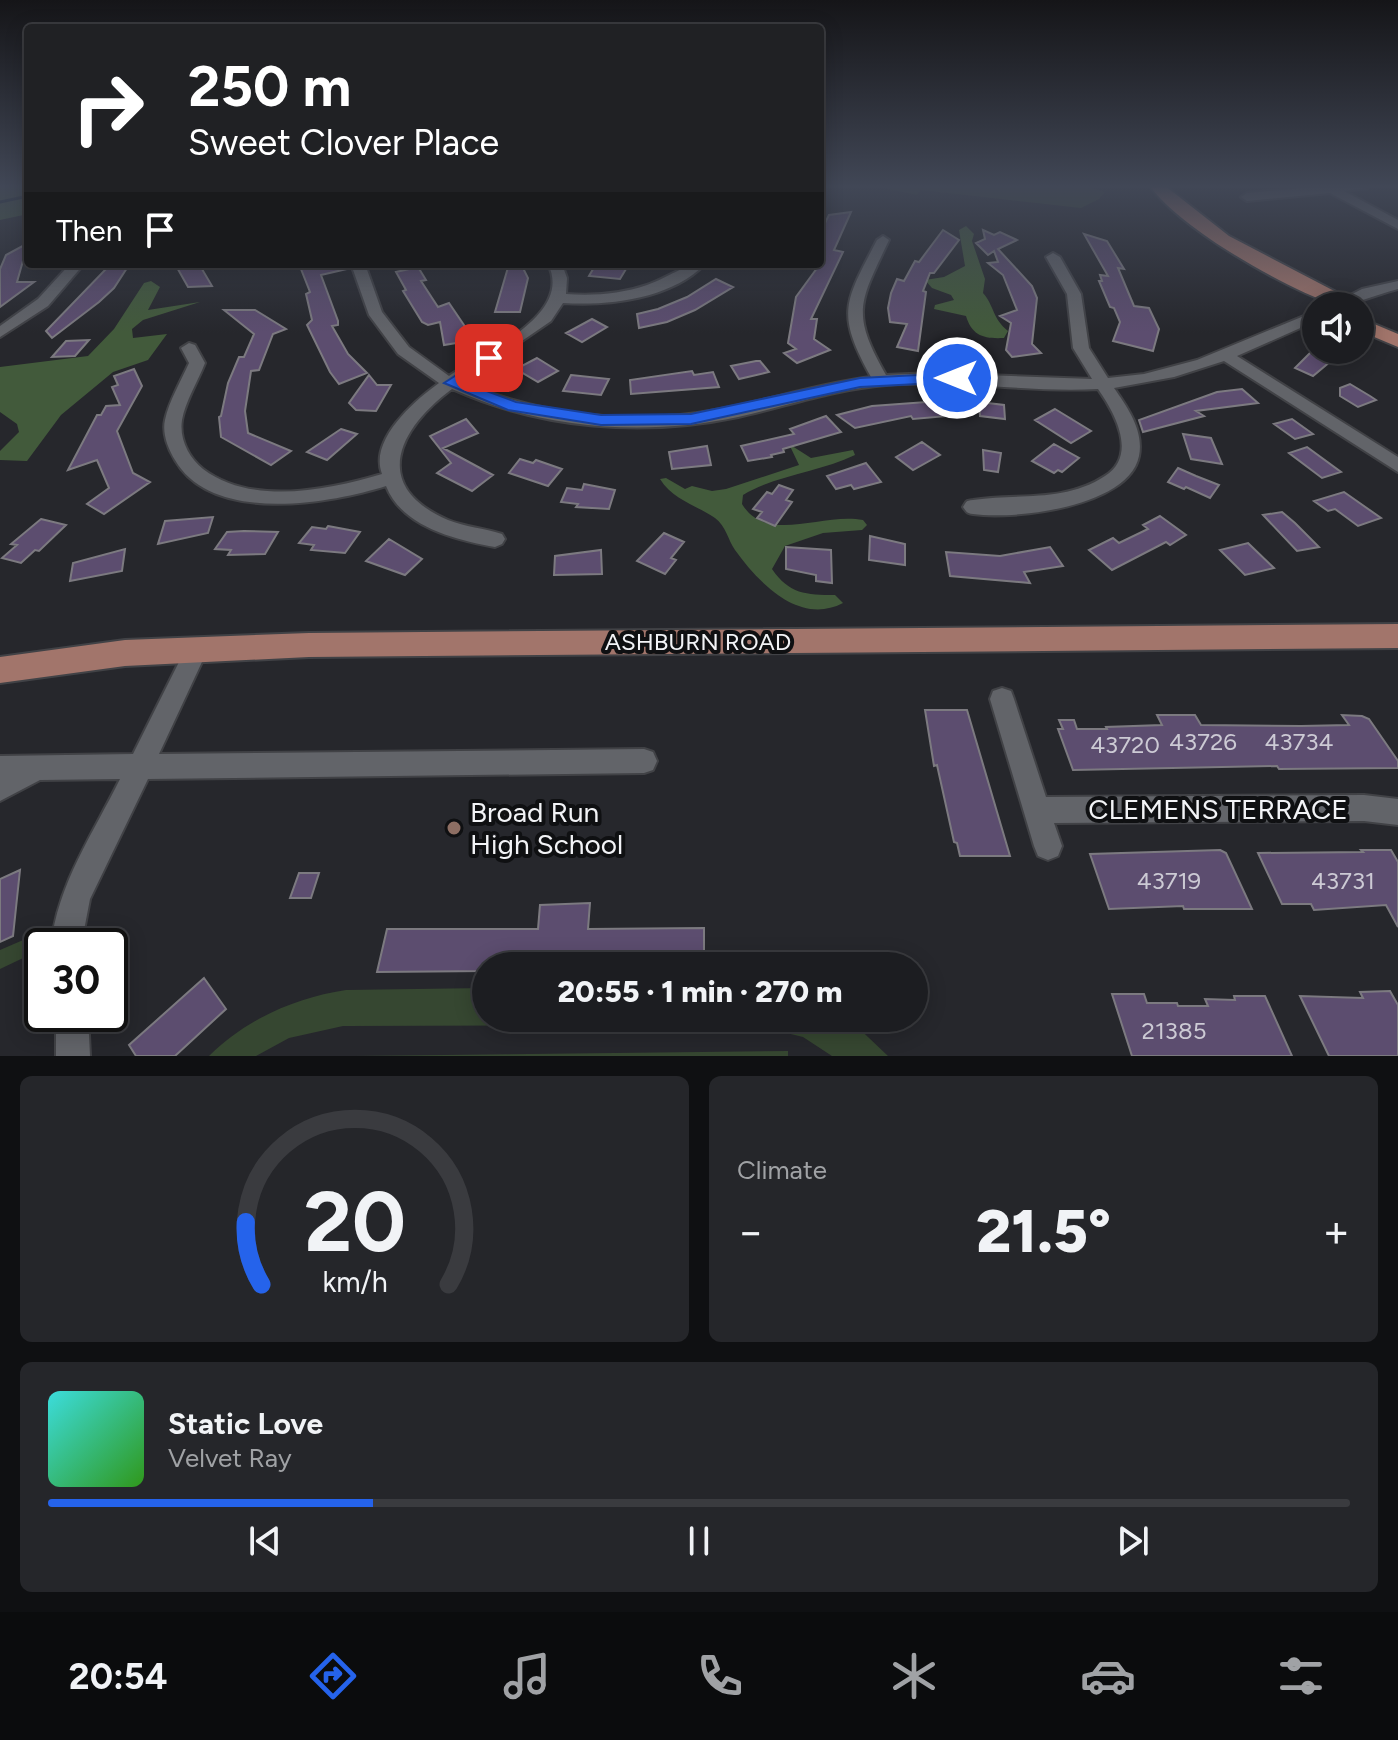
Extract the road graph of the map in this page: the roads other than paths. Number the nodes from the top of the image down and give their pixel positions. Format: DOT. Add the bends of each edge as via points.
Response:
graph roads {
  1 [pos="1200,234"];
  2 [pos="1218,234"];
  3 [pos="883,240"];
  4 [pos="1053,257"];
  5 [pos="74,268"];
  6 [pos="359,268"];
  7 [pos="557,268"];
  8 [pos="691,268"];
  9 [pos="1398,285"];
  10 [pos="1322,292"];
  11 [pos="1374,295"];
  12 [pos="1302,296"];
  13 [pos="559,298"];
  14 [pos="1374,316"];
  15 [pos="1302,321"];
  16 [pos="1398,326"];
  17 [pos="1374,330"];
  18 [pos="0,332"];
  19 [pos="1398,341"];
  20 [pos="189,348"];
  21 [pos="1227,356"];
  22 [pos="881,380"];
  23 [pos="451,383"];
  24 [pos="1101,384"];
  25 [pos="1398,466"];
  26 [pos="390,478"];
  27 [pos="973,507"];
  28 [pos="495,539"];
  29 [pos="1398,636"];
  30 [pos="197,649"];
  31 [pos="0,670"];
  32 [pos="1002,699"];
  33 [pos="644,761"];
  34 [pos="138,765"];
  35 [pos="40,766"];
  36 [pos="0,768"];
  37 [pos="0,788"];
  38 [pos="1037,810"];
  39 [pos="1398,812"];
  40 [pos="1048,846"];
  41 [pos="66,928"];
  42 [pos="72,1032"];
  43 [pos="73,1056"];
  1 -- 12 [label="main road" via="1216,249"];
  2 -- 10 [label="main road"];
  3 -- 22 [label="street" via="852,304 856,335"];
  4 -- 24 [label="street" via="1076,297 1080,343"];
  5 -- 18 [label="street" via="42,304"];
  6 -- 23 [label="street" via="393,341 414,362"];
  7 -- 13 [label="street" via="562,281"];
  8 -- 13 [label="street" via="633,294"];
  9 -- 11 [label="street"];
  13 -- 23 [label="street" via="531,331"];
  14 -- 16 [label="main road"];
  15 -- 21 [label="street"];
  17 -- 19 [label="main road"];
  20 -- 26 [label="street" via="197,363 172,430 183,461 201,478 243,492 285,497 342,492"];
  21 -- 24 [label="street" via="1155,378"];
  21 -- 25 [label="street"];
  22 -- 23 [label="street" via="706,417 657,421 534,411"];
  22 -- 24 [label="street"];
  23 -- 26 [label="street" via="401,427 391,449"];
  24 -- 27 [label="street" via="1130,433 1130,456 1122,474 1103,487 1062,501"];
  26 -- 28 [label="street" via="422,516"];
  29 -- 30 [label="main road, ASHBURN ROAD"];
  30 -- 31 [label="main road, ASHBURN ROAD"];
  30 -- 34 [label="street"];
  32 -- 38 [label="street"];
  33 -- 34 [label="street"];
  34 -- 35 [label="street"];
  34 -- 41 [label="street"];
  35 -- 36 [label="street"];
  35 -- 37 [label="street"];
  38 -- 39 [label="street, CLEMENS TERRACE"];
  38 -- 40 [label="street"];
  42 -- 43 [label="street"];
}
